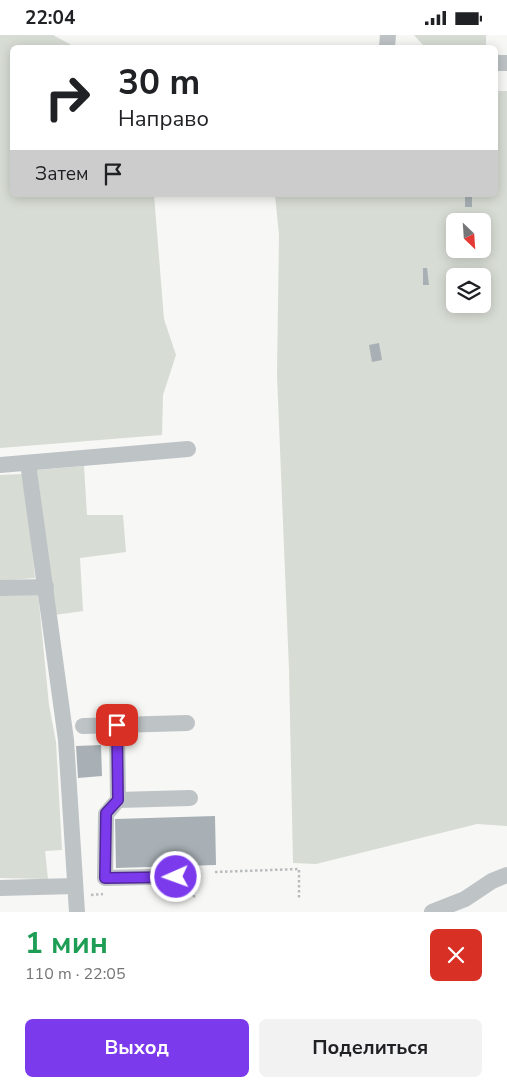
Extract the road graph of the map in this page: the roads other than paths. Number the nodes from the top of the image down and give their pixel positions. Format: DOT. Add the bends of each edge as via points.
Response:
graph roads {
  1 [pos="188,449"];
  2 [pos="28,463"];
  3 [pos="0,465"];
  4 [pos="46,587"];
  5 [pos="0,589"];
  6 [pos="187,723"];
  7 [pos="117,725"];
  8 [pos="83,726"];
  9 [pos="190,799"];
  10 [pos="118,800"];
  11 [pos="507,875"];
  12 [pos="193,876"];
  13 [pos="75,886"];
  14 [pos="0,888"];
  15 [pos="77,912"];
  16 [pos="432,912"];
  1 -- 2 [label="street"];
  2 -- 3 [label="street"];
  2 -- 4 [label="street"];
  4 -- 5 [label="street"];
  4 -- 13 [label="street" via="66,740"];
  6 -- 7 [label="street"];
  7 -- 8 [label="street"];
  7 -- 10 [label="street"];
  9 -- 10 [label="street"];
  10 -- 12 [label="street" via="106,813 105,878"];
  11 -- 16 [label="street" via="465,899"];
  13 -- 14 [label="street"];
  13 -- 15 [label="street"];
}
